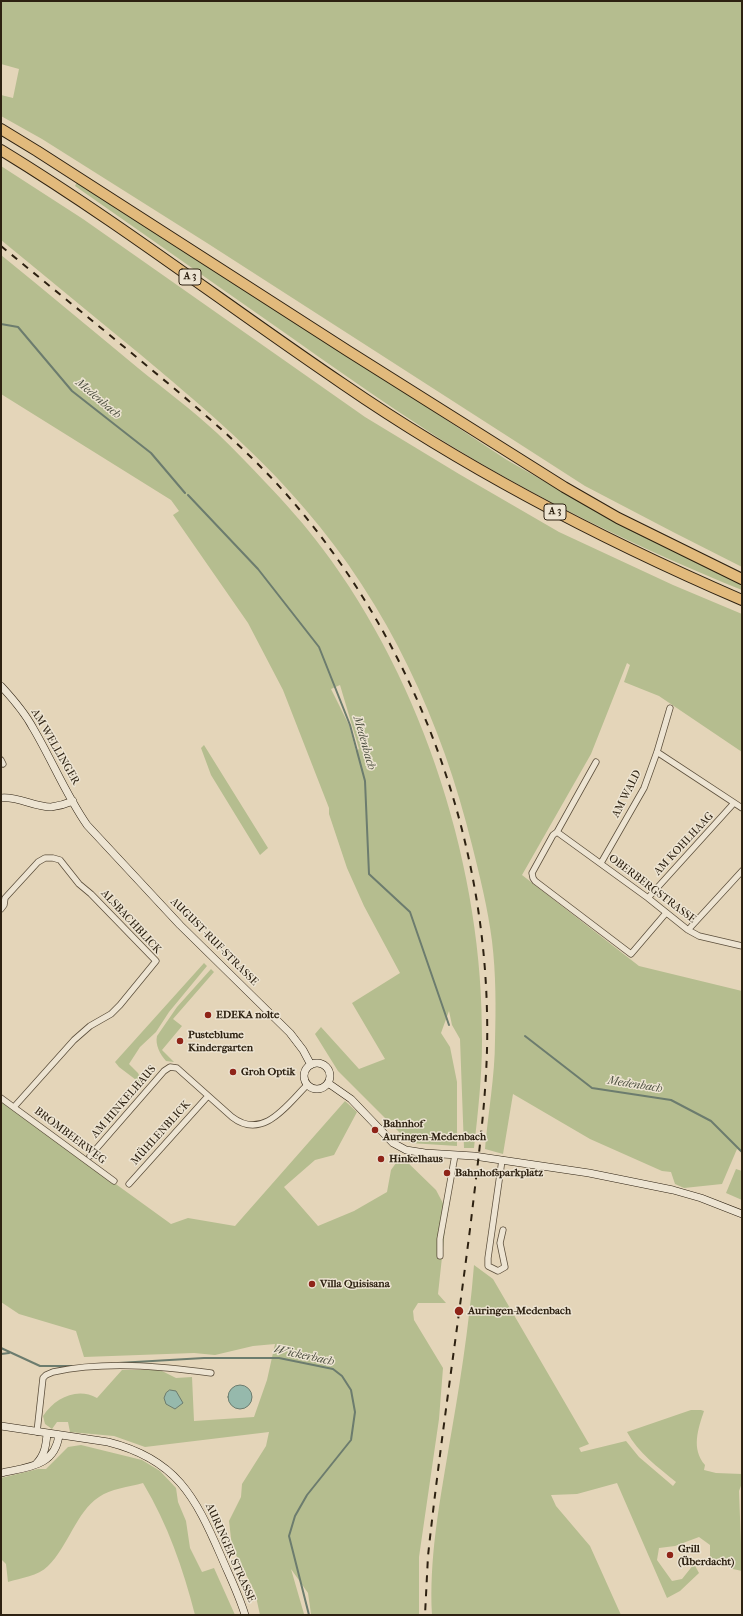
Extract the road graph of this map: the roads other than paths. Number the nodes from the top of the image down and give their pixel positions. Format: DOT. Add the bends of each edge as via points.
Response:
graph roads {
  1 [pos="1,130"];
  2 [pos="1,150"];
  3 [pos="742,579"];
  4 [pos="742,600"];
  5 [pos="1,686"];
  6 [pos="670,708"];
  7 [pos="657,752"];
  8 [pos="596,762"];
  9 [pos="1,798"];
  10 [pos="73,801"];
  11 [pos="734,803"];
  12 [pos="742,808"];
  13 [pos="557,832"];
  14 [pos="98,836"];
  15 [pos="601,863"];
  16 [pos="742,871"];
  17 [pos="648,898"];
  18 [pos="1,908"];
  19 [pos="666,913"];
  20 [pos="688,930"];
  21 [pos="742,946"];
  22 [pos="311,1065"];
  23 [pos="328,1083"];
  24 [pos="307,1085"];
  25 [pos="208,1096"];
  26 [pos="1,1098"];
  27 [pos="14,1107"];
  28 [pos="455,1154"];
  29 [pos="90,1156"];
  30 [pos="502,1160"];
  31 [pos="114,1181"];
  32 [pos="129,1184"];
  33 [pos="742,1214"];
  34 [pos="503,1230"];
  35 [pos="440,1256"];
  36 [pos="211,1373"];
  37 [pos="1,1426"];
  38 [pos="37,1432"];
  39 [pos="47,1434"];
  40 [pos="59,1435"];
  41 [pos="34,1465"];
  42 [pos="1,1473"];
  43 [pos="245,1615"];
  1 -- 3 [label="highway, A 3" via="81,178 564,487 618,518"];
  2 -- 4 [label="highway, A 3" via="73,194 344,385 437,445 607,538"];
  5 -- 10 [label="main road, AM WELLINGER" via="33,726"];
  6 -- 7 [label="street, AM WALD"];
  7 -- 11 [label="street"];
  7 -- 15 [label="street, AM WALD" via="644,788"];
  8 -- 13 [label="street"];
  9 -- 10 [label="main road" via="13,798 46,806 59,806"];
  10 -- 14 [label="main road, AM WELLINGER"];
  11 -- 12 [label="street"];
  11 -- 17 [label="street, AM KOHLHAAG"];
  13 -- 15 [label="street, OBERBERGSTRASSE"];
  13 -- 19 [label="street" via="532,873 533,878 614,942 631,954"];
  14 -- 22 [label="main road, AUGUST-RUF-STRASSE" via="180,925 290,1033"];
  15 -- 17 [label="street, OBERBERGSTRASSE"];
  16 -- 20 [label="street"];
  17 -- 19 [label="street, OBERBERGSTRASSE"];
  18 -- 27 [label="street, ALSBACHBLICK" via="5,898 38,862 45,858 60,860 79,884 92,894 156,962 120,1005 74,1040"];
  19 -- 20 [label="street, OBERBERGSTRASSE"];
  20 -- 21 [label="street, OBERBERGSTRASSE" via="700,936"];
  22 -- 23 [label="main road" via="321,1064 326,1068 330,1077"];
  22 -- 24 [label="main road" via="304,1074"];
  23 -- 24 [label="main road" via="318,1089"];
  23 -- 28 [label="main road" via="351,1099 399,1148 425,1153"];
  24 -- 25 [label="street, AM HINKELHAUS" via="274,1117 258,1125 247,1125 238,1121"];
  25 -- 29 [label="street, AM HINKELHAUS" via="177,1068 167,1068"];
  25 -- 32 [label="street, MÜHLENBLICK"];
  26 -- 27 [label="street, BROMBEERWEG"];
  27 -- 31 [label="street, BROMBEERWEG"];
  28 -- 30 [label="main road"];
  28 -- 35 [label="street" via="440,1239"];
  30 -- 33 [label="main road" via="590,1173 673,1190"];
  30 -- 34 [label="street" via="488,1258 488,1266 498,1271 507,1265 500,1243"];
  36 -- 38 [label="street" via="164,1367 116,1366 53,1372 43,1378"];
  37 -- 38 [label="main road, AURINGER STRASSE"];
  38 -- 39 [label="main road, AURINGER STRASSE"];
  39 -- 40 [label="main road, AURINGER STRASSE"];
  39 -- 41 [label="main road" via="41,1459"];
  40 -- 41 [label="main road" via="58,1446 52,1455 44,1462"];
  40 -- 43 [label="main road, AURINGER STRASSE" via="125,1446 155,1461 176,1477 193,1498"];
  41 -- 42 [label="main road"];
}
